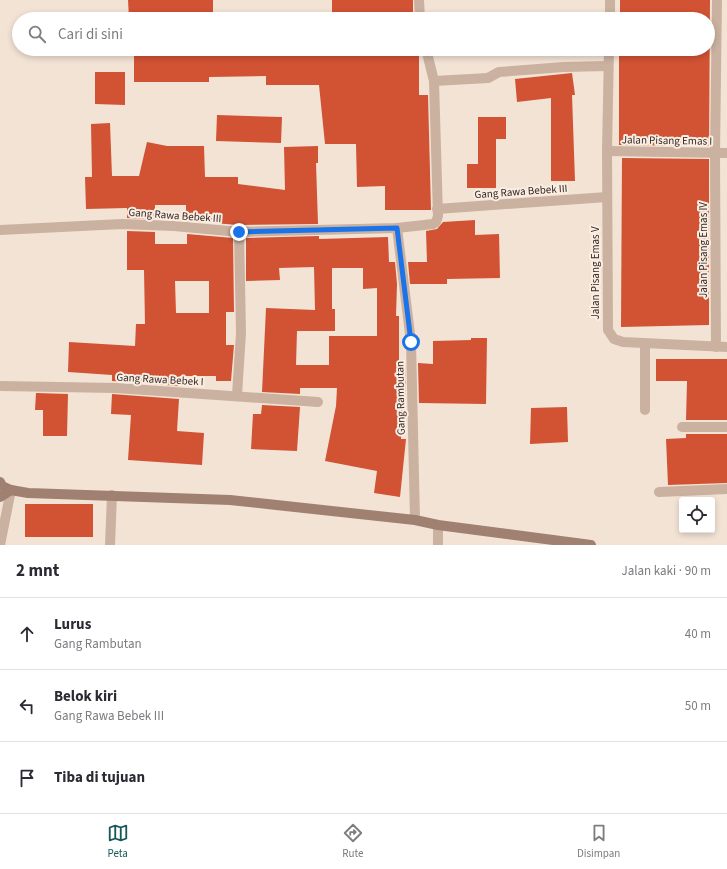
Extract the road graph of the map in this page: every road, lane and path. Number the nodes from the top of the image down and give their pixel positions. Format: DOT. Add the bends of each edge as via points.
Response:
graph roads {
  1 [pos="419,0"];
  2 [pos="610,0"];
  3 [pos="717,0"];
  4 [pos="420,12"];
  5 [pos="610,12"];
  6 [pos="428,56"];
  7 [pos="609,56"];
  8 [pos="608,66"];
  9 [pos="434,81"];
  10 [pos="607,151"];
  11 [pos="715,153"];
  12 [pos="727,153"];
  13 [pos="607,197"];
  14 [pos="437,209"];
  15 [pos="397,228"];
  16 [pos="0,230"];
  17 [pos="239,232"];
  18 [pos="646,345"];
  19 [pos="716,347"];
  20 [pos="727,347"];
  21 [pos="0,386"];
  22 [pos="237,395"];
  23 [pos="318,402"];
  24 [pos="645,410"];
  25 [pos="682,427"];
  26 [pos="727,427"];
  27 [pos="0,482"];
  28 [pos="10,490"];
  29 [pos="727,490"];
  30 [pos="659,492"];
  31 [pos="112,496"];
  32 [pos="0,497"];
  33 [pos="415,520"];
  34 [pos="438,525"];
  35 [pos="0,545"];
  36 [pos="110,545"];
  37 [pos="438,545"];
  38 [pos="591,545"];
  1 -- 4 [label="street"];
  2 -- 5 [label="street"];
  3 -- 11 [label="street, Jalan Pisang Emas IV"];
  6 -- 9 [label="street"];
  7 -- 8 [label="street, Jalan Pisang Emas V"];
  8 -- 9 [label="street" via="499,72 488,78"];
  8 -- 10 [label="street, Jalan Pisang Emas V"];
  9 -- 14 [label="street"];
  10 -- 11 [label="street, Jalan Pisang Emas I"];
  10 -- 13 [label="street, Jalan Pisang Emas V"];
  11 -- 12 [label="street, Jalan Pisang Emas I"];
  11 -- 19 [label="street, Jalan Pisang Emas IV"];
  13 -- 14 [label="street, Gang Rawa Bebek III"];
  13 -- 18 [label="street, Jalan Pisang Emas V" via="608,330 614,339"];
  14 -- 15 [label="street, Gang Rawa Bebek III" via="437,219 433,224"];
  15 -- 17 [label="street, Gang Rawa Bebek III"];
  15 -- 33 [label="street, Gang Rambutan" via="411,342"];
  16 -- 17 [label="street, Gang Rawa Bebek III" via="122,224"];
  17 -- 22 [label="street" via="241,333"];
  18 -- 19 [label="street, Jalan Pisang Emas V"];
  18 -- 24 [label="street"];
  19 -- 20 [label="street, Jalan Pisang Emas V"];
  21 -- 22 [label="street, Gang Rawa Bebek I" via="116,388"];
  22 -- 23 [label="street, Gang Rawa Bebek I"];
  25 -- 26 [label="street"];
  27 -- 28 [label="street"];
  28 -- 31 [label="street"];
  28 -- 32 [label="street"];
  28 -- 35 [label="street"];
  29 -- 30 [label="street"];
  31 -- 33 [label="street" via="230,500"];
  31 -- 36 [label="street"];
  33 -- 34 [label="street"];
  34 -- 37 [label="street"];
  34 -- 38 [label="street"];
}
